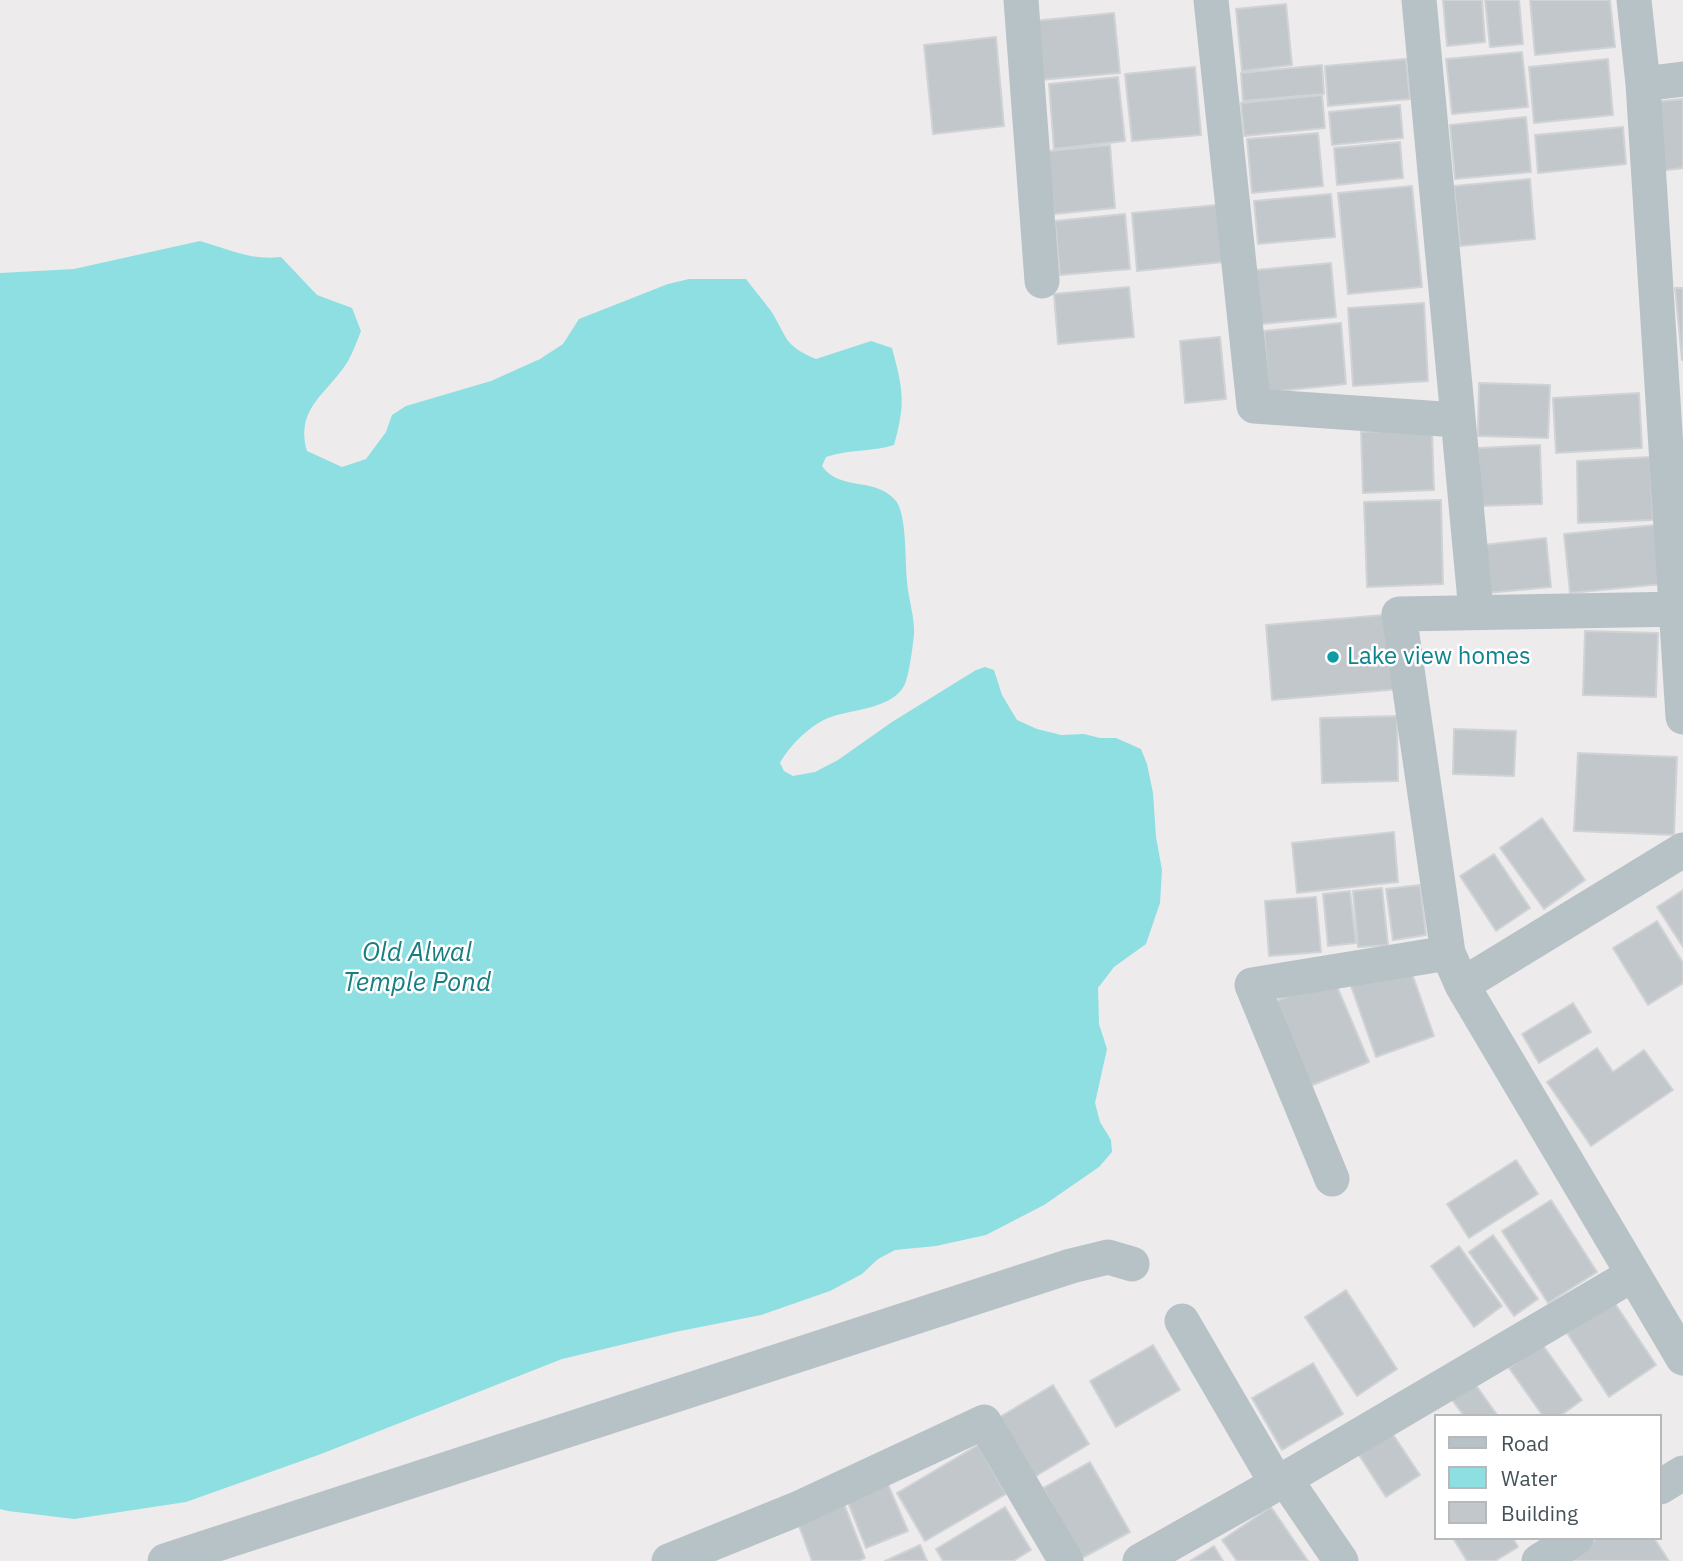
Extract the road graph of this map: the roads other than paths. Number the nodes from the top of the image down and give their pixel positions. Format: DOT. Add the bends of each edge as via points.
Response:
graph roads {
  1 [pos="1021,0"];
  2 [pos="1211,0"];
  3 [pos="1419,0"];
  4 [pos="1634,0"];
  5 [pos="1683,79"];
  6 [pos="1643,84"];
  7 [pos="1668,263"];
  8 [pos="1042,281"];
  9 [pos="1457,420"];
  10 [pos="1679,609"];
  11 [pos="1476,611"];
  12 [pos="1683,717"];
  13 [pos="1683,850"];
  14 [pos="1448,953"];
  15 [pos="1462,985"];
  16 [pos="1332,1180"];
  17 [pos="1132,1264"];
  18 [pos="1632,1275"];
  19 [pos="1182,1321"];
  20 [pos="1683,1358"];
  21 [pos="1683,1473"];
  22 [pos="1281,1481"];
  23 [pos="1662,1486"];
  24 [pos="1573,1540"];
  25 [pos="165,1561"];
  26 [pos="669,1561"];
  27 [pos="1066,1561"];
  28 [pos="1140,1561"];
  29 [pos="1341,1561"];
  30 [pos="1539,1561"];
  1 -- 8 [label="street"];
  2 -- 9 [label="street" via="1254,406"];
  3 -- 9 [label="street"];
  4 -- 6 [label="street"];
  5 -- 6 [label="street"];
  6 -- 7 [label="street"];
  7 -- 10 [label="street"];
  9 -- 11 [label="street"];
  10 -- 11 [label="street"];
  10 -- 12 [label="street"];
  11 -- 14 [label="street" via="1399,614"];
  13 -- 15 [label="street"];
  14 -- 15 [label="street"];
  14 -- 16 [label="street" via="1252,985"];
  15 -- 18 [label="street"];
  17 -- 25 [label="street" via="1108,1257 1071,1266"];
  18 -- 20 [label="street"];
  18 -- 22 [label="street"];
  19 -- 22 [label="street"];
  21 -- 23 [label="street"];
  22 -- 28 [label="street"];
  22 -- 29 [label="street"];
  24 -- 30 [label="street"];
  26 -- 27 [label="street" via="797,1509 984,1422"];
}
